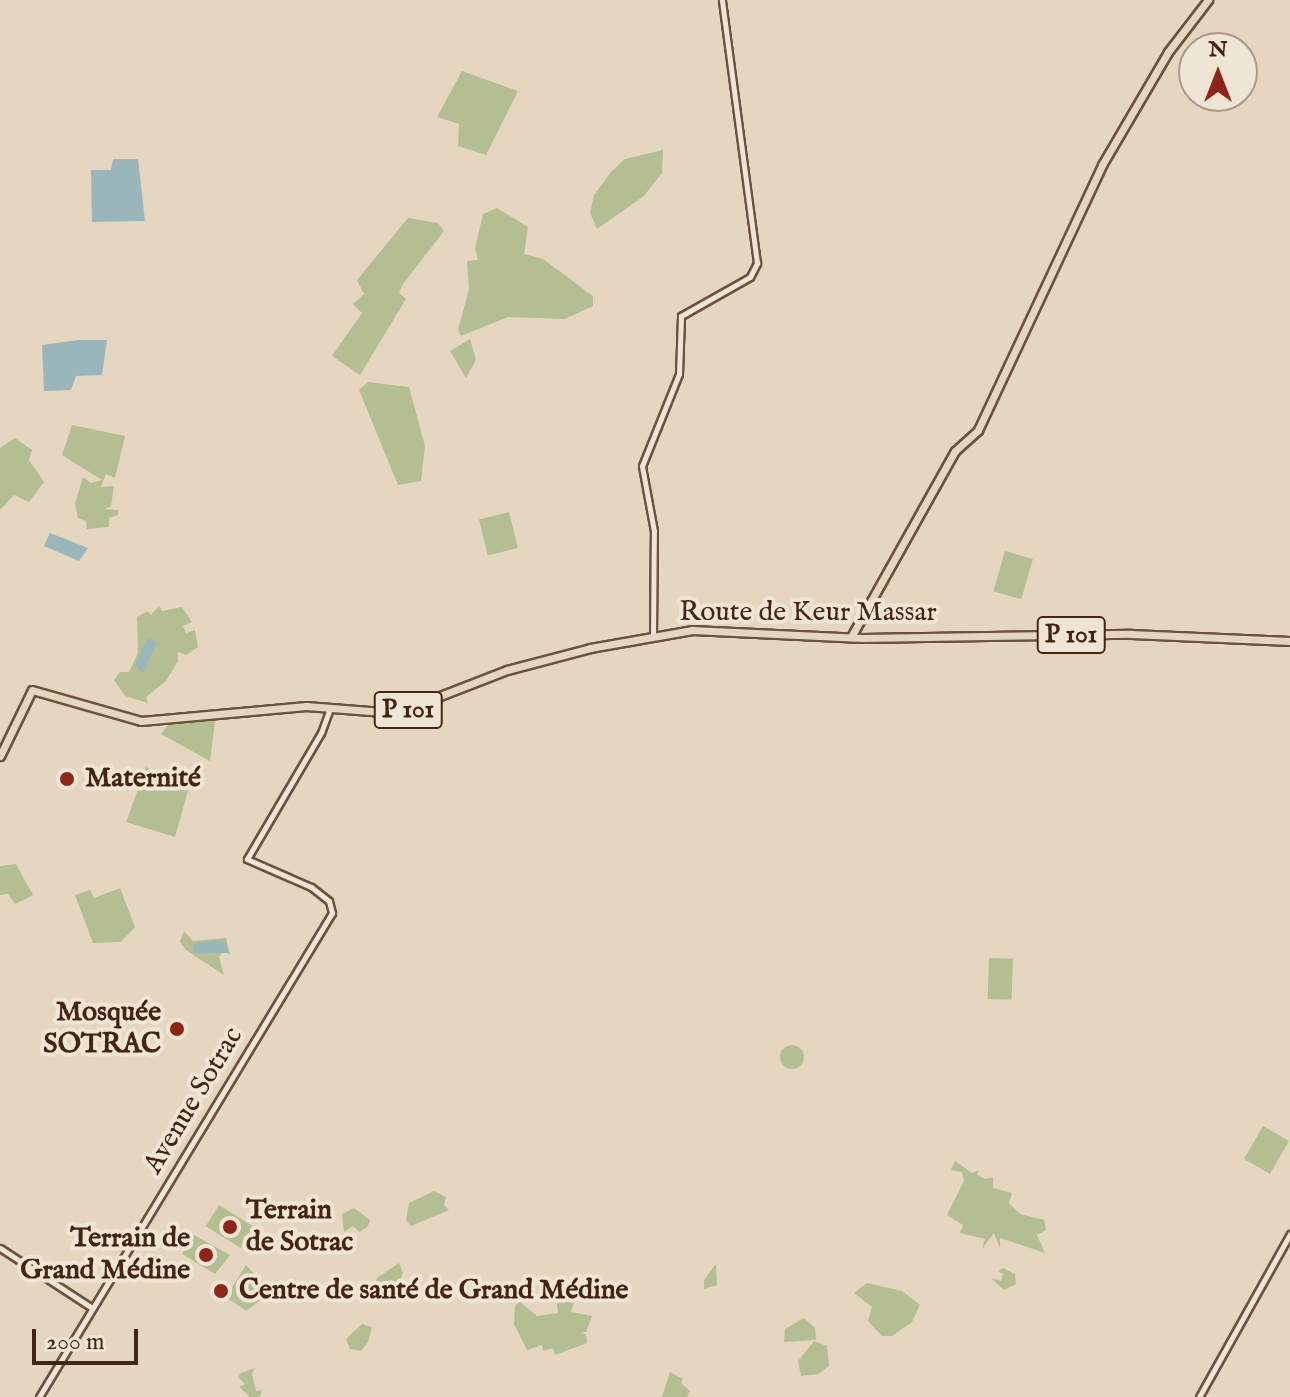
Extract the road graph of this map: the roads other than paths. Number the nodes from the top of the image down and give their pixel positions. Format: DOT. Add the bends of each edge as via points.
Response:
graph roads {
  1 [pos="722,0"];
  2 [pos="1208,0"];
  3 [pos="653,636"];
  4 [pos="851,637"];
  5 [pos="1290,641"];
  6 [pos="330,708"];
  7 [pos="0,756"];
  8 [pos="1290,1234"];
  9 [pos="0,1248"];
  10 [pos="92,1308"];
  11 [pos="39,1397"];
  12 [pos="1199,1397"];
  1 -- 3 [label="street" via="757,263 750,277 681,316 679,374 642,466 654,531"];
  2 -- 4 [label="main road" via="1170,50 1102,165 978,430 955,451"];
  3 -- 4 [label="main road, Route de Keur Massar / P 101" via="736,629"];
  3 -- 6 [label="main road, Route de Keur Massar / P 101" via="507,670 396,713"];
  4 -- 5 [label="main road, Route de Keur Massar / P 101" via="1131,634"];
  6 -- 7 [label="main road, Route de Keur Massar / P 101" via="141,721 32,690"];
  6 -- 10 [label="street, Avenue Sotrac" via="320,736 247,859 311,887 333,910"];
  8 -- 12 [label="street"];
  9 -- 10 [label="street"];
  10 -- 11 [label="street, Avenue Sotrac"];
}
